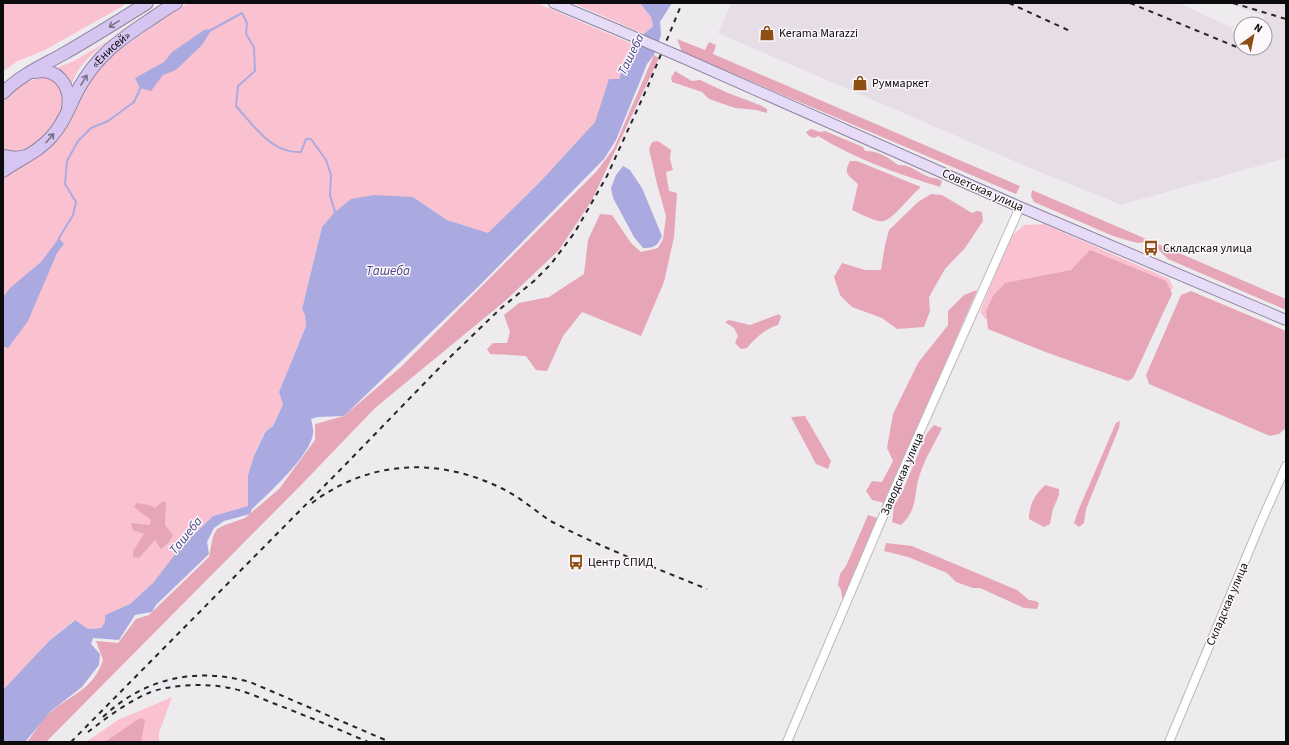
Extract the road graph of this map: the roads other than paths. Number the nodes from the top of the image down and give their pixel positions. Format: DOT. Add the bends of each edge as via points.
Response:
graph roads {
  1 [pos="147,3"];
  2 [pos="176,3"];
  3 [pos="554,3"];
  4 [pos="32,72"];
  5 [pos="17,80"];
  6 [pos="3,86"];
  7 [pos="3,93"];
  8 [pos="66,115"];
  9 [pos="3,156"];
  10 [pos="27,156"];
  11 [pos="3,172"];
  12 [pos="1020,207"];
  13 [pos="1286,320"];
  14 [pos="1286,466"];
  15 [pos="787,742"];
  16 [pos="1169,742"];
  1 -- 4 [label="highway, «Енисей», one-way"];
  8 -- 2 [label="highway, «Енисей», one-way" via="79,89 105,52"];
  3 -- 12 [label="main road, Советская улица, bridge"];
  4 -- 5 [label="highway, «Енисей»"];
  4 -- 8 [label="highway, «Енисей»" via="45,71 63,81 68,91"];
  5 -- 6 [label="main road"];
  5 -- 7 [label="highway, «Енисей»"];
  10 -- 8 [label="highway, «Енисей», one-way" via="45,144"];
  9 -- 10 [label="highway"];
  10 -- 11 [label="highway, «Енисей»"];
  12 -- 13 [label="main road, Советская улица"];
  12 -- 15 [label="street, Заводская улица" via="898,481"];
  14 -- 16 [label="street, Складская улица"];
}
